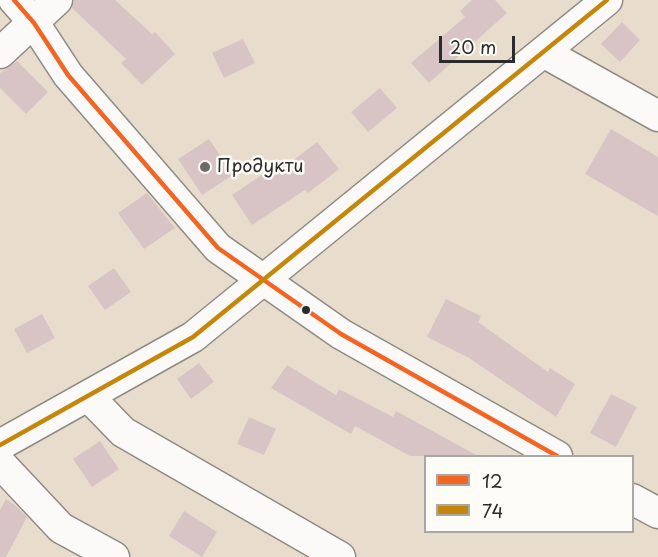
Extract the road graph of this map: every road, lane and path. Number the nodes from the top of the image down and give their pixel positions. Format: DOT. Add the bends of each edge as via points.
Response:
graph roads {
  1 [pos="14,0"];
  2 [pos="57,0"];
  3 [pos="607,0"];
  4 [pos="34,23"];
  5 [pos="545,52"];
  6 [pos="0,53"];
  7 [pos="658,116"];
  8 [pos="263,279"];
  9 [pos="88,396"];
  10 [pos="0,445"];
  11 [pos="555,455"];
  12 [pos="0,463"];
  13 [pos="634,500"];
  14 [pos="658,513"];
  15 [pos="114,557"];
  16 [pos="340,557"];
  1 -- 4 [label="street"];
  2 -- 4 [label="street"];
  3 -- 5 [label="street"];
  4 -- 6 [label="street"];
  4 -- 8 [label="street" via="68,75 218,248"];
  5 -- 7 [label="street"];
  5 -- 8 [label="street"];
  8 -- 9 [label="street" via="193,337"];
  8 -- 11 [label="street" via="341,334"];
  9 -- 10 [label="street"];
  9 -- 16 [label="street" via="123,432"];
  12 -- 15 [label="street" via="61,528"];
  13 -- 14 [label="street"];
}
